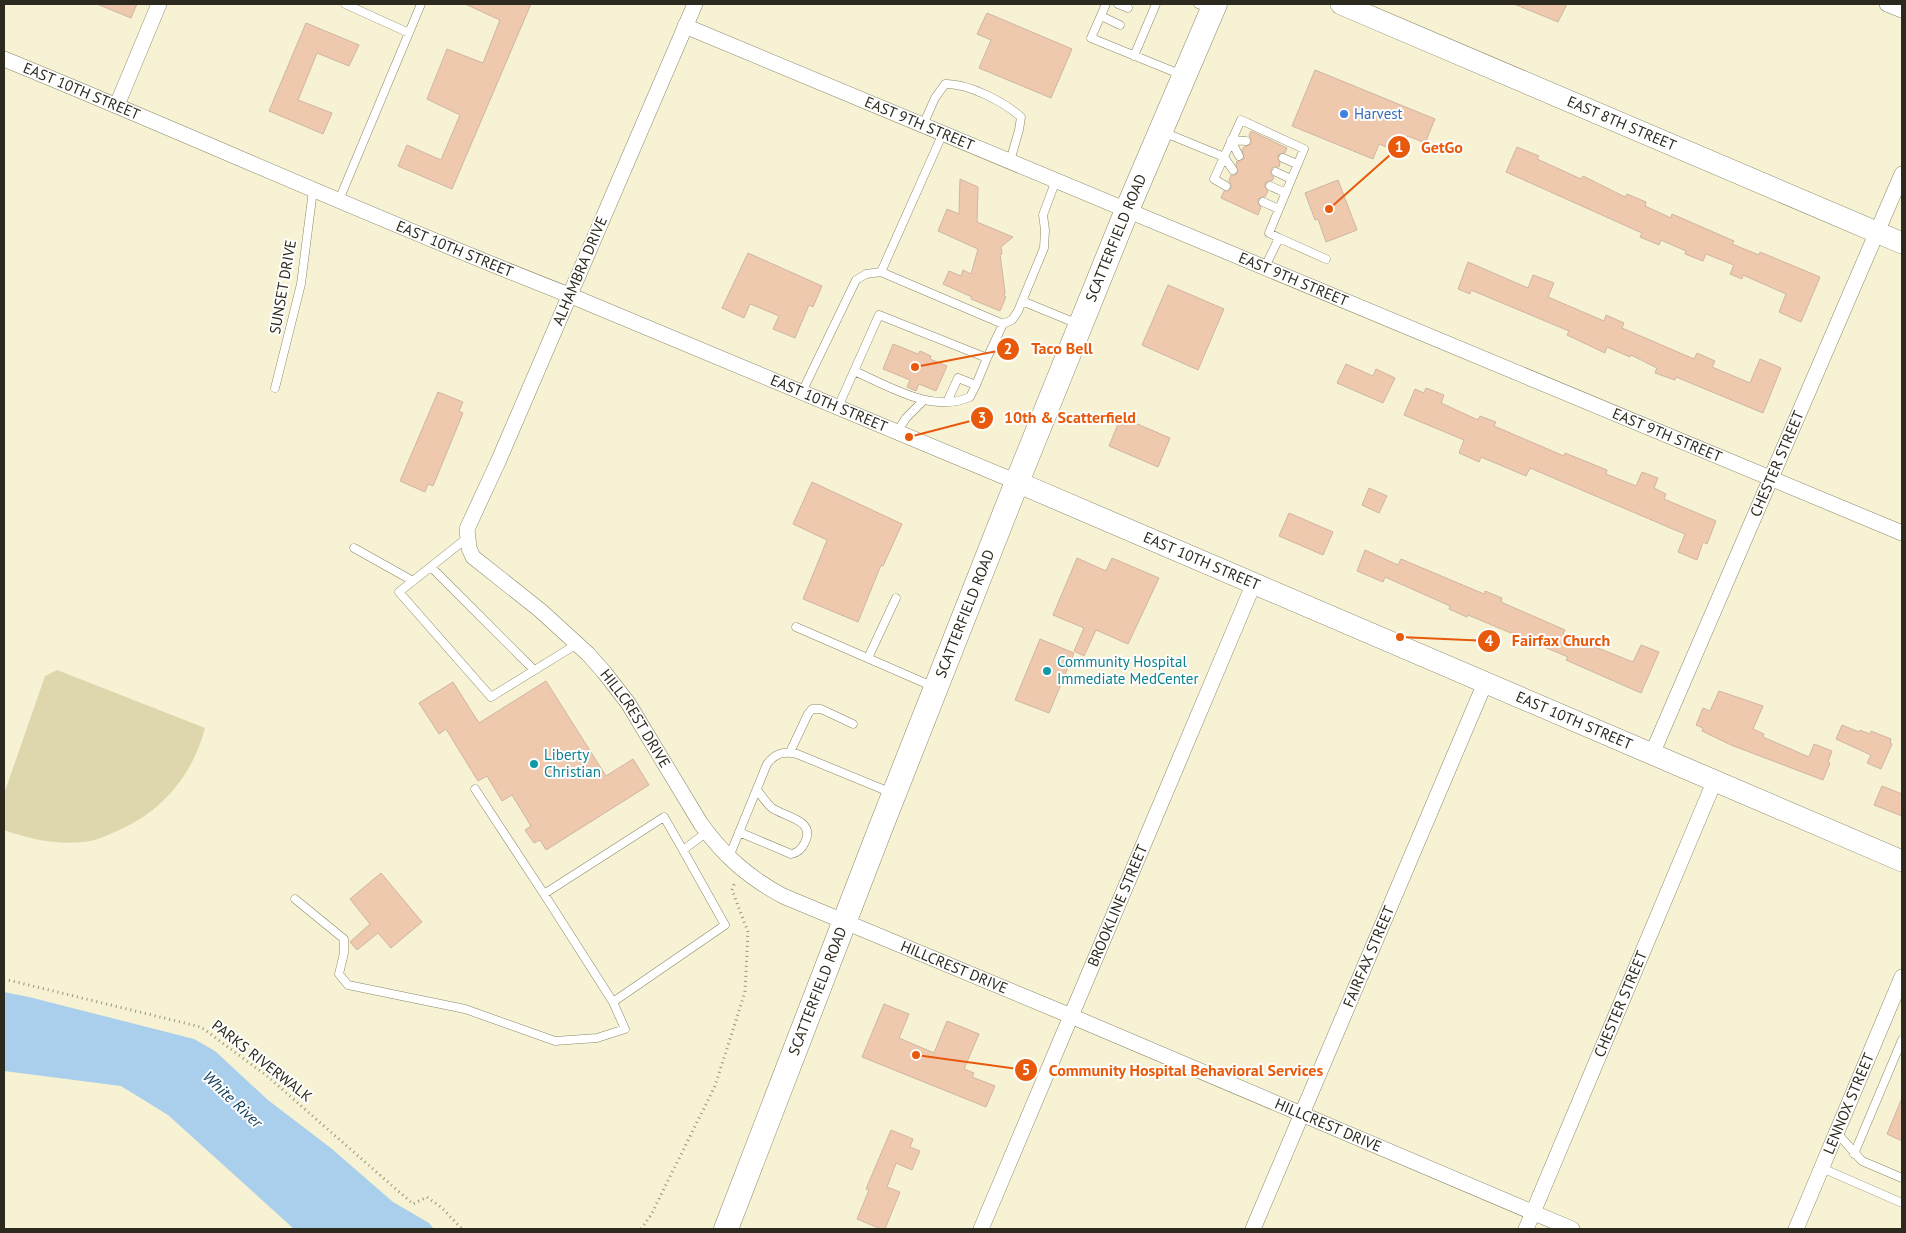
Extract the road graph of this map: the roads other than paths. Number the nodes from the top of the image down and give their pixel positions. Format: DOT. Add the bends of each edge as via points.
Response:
graph roads {
  1 [pos="159,4"];
  2 [pos="345,4"];
  3 [pos="421,4"];
  4 [pos="695,4"];
  5 [pos="1106,4"];
  6 [pos="1118,4"];
  7 [pos="1156,4"];
  8 [pos="1341,4"];
  9 [pos="1887,4"];
  10 [pos="1209,6"];
  11 [pos="363,8"];
  12 [pos="1128,8"];
  13 [pos="1902,10"];
  14 [pos="1101,16"];
  15 [pos="1120,25"];
  16 [pos="685,26"];
  17 [pos="409,33"];
  18 [pos="1134,56"];
  19 [pos="4,59"];
  20 [pos="1185,76"];
  21 [pos="117,105"];
  22 [pos="923,125"];
  23 [pos="1161,131"];
  24 [pos="942,133"];
  25 [pos="1232,140"];
  26 [pos="1246,142"];
  27 [pos="1239,156"];
  28 [pos="1224,157"];
  29 [pos="1283,158"];
  30 [pos="1010,161"];
  31 [pos="1297,164"];
  32 [pos="1233,170"];
  33 [pos="1276,172"];
  34 [pos="1902,174"];
  35 [pos="1291,179"];
  36 [pos="1056,180"];
  37 [pos="1226,186"];
  38 [pos="1270,186"];
  39 [pos="313,190"];
  40 [pos="1286,193"];
  41 [pos="339,200"];
  42 [pos="1263,202"];
  43 [pos="1279,209"];
  44 [pos="1127,210"];
  45 [pos="1877,232"];
  46 [pos="1279,238"];
  47 [pos="1902,243"];
  48 [pos="1326,259"];
  49 [pos="1265,267"];
  50 [pos="881,272"];
  51 [pos="570,295"];
  52 [pos="1022,301"];
  53 [pos="1003,324"];
  54 [pos="1080,325"];
  55 [pos="987,358"];
  56 [pos="854,371"];
  57 [pos="976,385"];
  58 [pos="275,388"];
  59 [pos="802,392"];
  60 [pos="923,401"];
  61 [pos="947,402"];
  62 [pos="838,407"];
  63 [pos="896,432"];
  64 [pos="1771,478"];
  65 [pos="1017,482"];
  66 [pos="1902,533"];
  67 [pos="467,538"];
  68 [pos="354,548"];
  69 [pos="431,567"];
  70 [pos="413,580"];
  71 [pos="1254,583"];
  72 [pos="896,598"];
  73 [pos="796,627"];
  74 [pos="577,644"];
  75 [pos="868,658"];
  76 [pos="534,670"];
  77 [pos="1485,683"];
  78 [pos="936,688"];
  79 [pos="854,724"];
  80 [pos="790,752"];
  81 [pos="1652,754"];
  82 [pos="1715,780"];
  83 [pos="476,789"];
  84 [pos="757,790"];
  85 [pos="894,794"];
  86 [pos="707,832"];
  87 [pos="740,832"];
  88 [pos="683,850"];
  89 [pos="729,857"];
  90 [pos="1902,861"];
  91 [pos="544,894"];
  92 [pos="295,899"];
  93 [pos="844,922"];
  94 [pos="1902,977"];
  95 [pos="613,1002"];
  96 [pos="1071,1016"];
  97 [pos="1902,1040"];
  98 [pos="1302,1114"];
  99 [pos="1837,1133"];
  100 [pos="1854,1154"];
  101 [pos="1822,1168"];
  102 [pos="1902,1178"];
  103 [pos="1902,1203"];
  104 [pos="1533,1213"];
  105 [pos="726,1229"];
  106 [pos="981,1229"];
  107 [pos="1253,1229"];
  108 [pos="1526,1229"];
  109 [pos="1572,1229"];
  110 [pos="1796,1229"];
  1 -- 21 [label="street"];
  2 -- 11 [label="lane"];
  3 -- 17 [label="lane"];
  4 -- 16 [label="street, ALHAMBRA DRIVE"];
  5 -- 14 [label="lane"];
  6 -- 12 [label="lane"];
  7 -- 18 [label="lane" via="1140,33"];
  8 -- 45 [label="street, EAST 8TH STREET"];
  9 -- 13 [label="street"];
  10 -- 20 [label="main road, SCATTERFIELD ROAD"];
  11 -- 17 [label="lane"];
  14 -- 15 [label="lane"];
  14 -- 18 [label="lane" via="1091,38"];
  16 -- 22 [label="street, EAST 9TH STREET"];
  16 -- 51 [label="street, ALHAMBRA DRIVE"];
  17 -- 41 [label="lane"];
  18 -- 20 [label="lane"];
  19 -- 21 [label="street, EAST 10TH STREET"];
  20 -- 23 [label="main road, SCATTERFIELD ROAD"];
  21 -- 39 [label="street, EAST 10TH STREET"];
  22 -- 24 [label="street, EAST 9TH STREET"];
  22 -- 30 [label="lane" via="935,98 946,84 956,83 1012,109 1021,117"];
  23 -- 28 [label="lane"];
  23 -- 44 [label="main road, SCATTERFIELD ROAD"];
  24 -- 30 [label="street, EAST 9TH STREET"];
  24 -- 50 [label="lane"];
  25 -- 26 [label="lane"];
  25 -- 27 [label="lane"];
  25 -- 28 [label="lane"];
  25 -- 31 [label="lane" via="1242,120 1304,149"];
  28 -- 32 [label="lane"];
  28 -- 37 [label="lane" via="1214,180"];
  29 -- 31 [label="lane"];
  30 -- 36 [label="street, EAST 9TH STREET"];
  31 -- 35 [label="lane"];
  33 -- 35 [label="lane"];
  34 -- 45 [label="street, CHESTER STREET"];
  35 -- 40 [label="lane"];
  36 -- 44 [label="street, EAST 9TH STREET"];
  36 -- 52 [label="lane" via="1043,216 1044,248"];
  38 -- 40 [label="lane"];
  39 -- 41 [label="street, EAST 10TH STREET"];
  39 -- 58 [label="lane, SUNSET DRIVE" via="301,284"];
  40 -- 43 [label="lane"];
  41 -- 51 [label="street, EAST 10TH STREET"];
  42 -- 43 [label="lane"];
  43 -- 46 [label="lane" via="1269,233"];
  44 -- 49 [label="street, EAST 9TH STREET"];
  44 -- 54 [label="main road, SCATTERFIELD ROAD"];
  45 -- 47 [label="street, EAST 8TH STREET"];
  45 -- 64 [label="street, CHESTER STREET"];
  46 -- 48 [label="lane"];
  46 -- 49 [label="lane"];
  49 -- 64 [label="street, EAST 9TH STREET"];
  50 -- 53 [label="lane"];
  50 -- 59 [label="lane" via="866,274 856,280"];
  51 -- 59 [label="street, EAST 10TH STREET"];
  51 -- 67 [label="street, ALHAMBRA DRIVE" via="467,529"];
  52 -- 53 [label="lane" via="1012,320"];
  52 -- 54 [label="lane"];
  53 -- 55 [label="lane"];
  54 -- 65 [label="main road, SCATTERFIELD ROAD"];
  55 -- 56 [label="lane" via="879,315"];
  55 -- 57 [label="lane"];
  56 -- 60 [label="lane"];
  56 -- 62 [label="lane"];
  57 -- 61 [label="lane" via="970,397 960,402"];
  57 -- 61 [label="lane" via="958,378"];
  59 -- 62 [label="street, EAST 10TH STREET"];
  60 -- 61 [label="lane"];
  60 -- 63 [label="lane"];
  62 -- 63 [label="street, EAST 10TH STREET"];
  63 -- 65 [label="street, EAST 10TH STREET"];
  64 -- 66 [label="street, EAST 9TH STREET"];
  64 -- 81 [label="street, CHESTER STREET"];
  65 -- 71 [label="street, EAST 10TH STREET"];
  65 -- 78 [label="main road, SCATTERFIELD ROAD"];
  67 -- 69 [label="lane"];
  67 -- 74 [label="street, HILLCREST DRIVE" via="469,548 480,564 541,611"];
  68 -- 70 [label="lane"];
  69 -- 70 [label="lane"];
  69 -- 76 [label="lane"];
  70 -- 76 [label="lane" via="399,592 491,698"];
  71 -- 77 [label="street, EAST 10TH STREET"];
  71 -- 96 [label="street, BROOKLINE STREET"];
  72 -- 75 [label="lane"];
  73 -- 75 [label="lane"];
  74 -- 76 [label="lane"];
  74 -- 86 [label="street, HILLCREST DRIVE" via="628,702"];
  75 -- 78 [label="lane"];
  77 -- 81 [label="street, EAST 10TH STREET"];
  77 -- 98 [label="street, FAIRFAX STREET"];
  78 -- 85 [label="main road, SCATTERFIELD ROAD"];
  79 -- 80 [label="lane" via="821,709 812,709"];
  80 -- 84 [label="lane" via="778,753 772,758"];
  80 -- 85 [label="lane"];
  81 -- 82 [label="street, EAST 10TH STREET"];
  82 -- 90 [label="street"];
  82 -- 104 [label="street, CHESTER STREET"];
  83 -- 91 [label="lane"];
  84 -- 87 [label="lane"];
  84 -- 87 [label="lane" via="771,807 802,822 807,839 800,850 790,854"];
  85 -- 93 [label="main road, SCATTERFIELD ROAD"];
  86 -- 88 [label="lane"];
  86 -- 89 [label="street, HILLCREST DRIVE"];
  87 -- 89 [label="lane"];
  88 -- 91 [label="lane" via="664,817"];
  88 -- 95 [label="lane" via="726,925"];
  89 -- 93 [label="street, HILLCREST DRIVE" via="759,883"];
  91 -- 95 [label="lane"];
  92 -- 95 [label="lane" via="344,939 339,974 348,985 465,1009 555,1041 597,1038 625,1029"];
  93 -- 96 [label="street, HILLCREST DRIVE"];
  93 -- 105 [label="main road, SCATTERFIELD ROAD"];
  94 -- 99 [label="street, LENNOX STREET"];
  96 -- 98 [label="street, HILLCREST DRIVE"];
  96 -- 106 [label="street, BROOKLINE STREET"];
  97 -- 100 [label="lane"];
  98 -- 104 [label="street, HILLCREST DRIVE"];
  98 -- 107 [label="street, FAIRFAX STREET"];
  99 -- 100 [label="lane"];
  99 -- 101 [label="street, LENNOX STREET"];
  100 -- 102 [label="lane" via="1862,1162"];
  101 -- 103 [label="lane"];
  101 -- 110 [label="street, LENNOX STREET"];
  104 -- 108 [label="street, CHESTER STREET"];
  104 -- 109 [label="street, HILLCREST DRIVE"];
}
